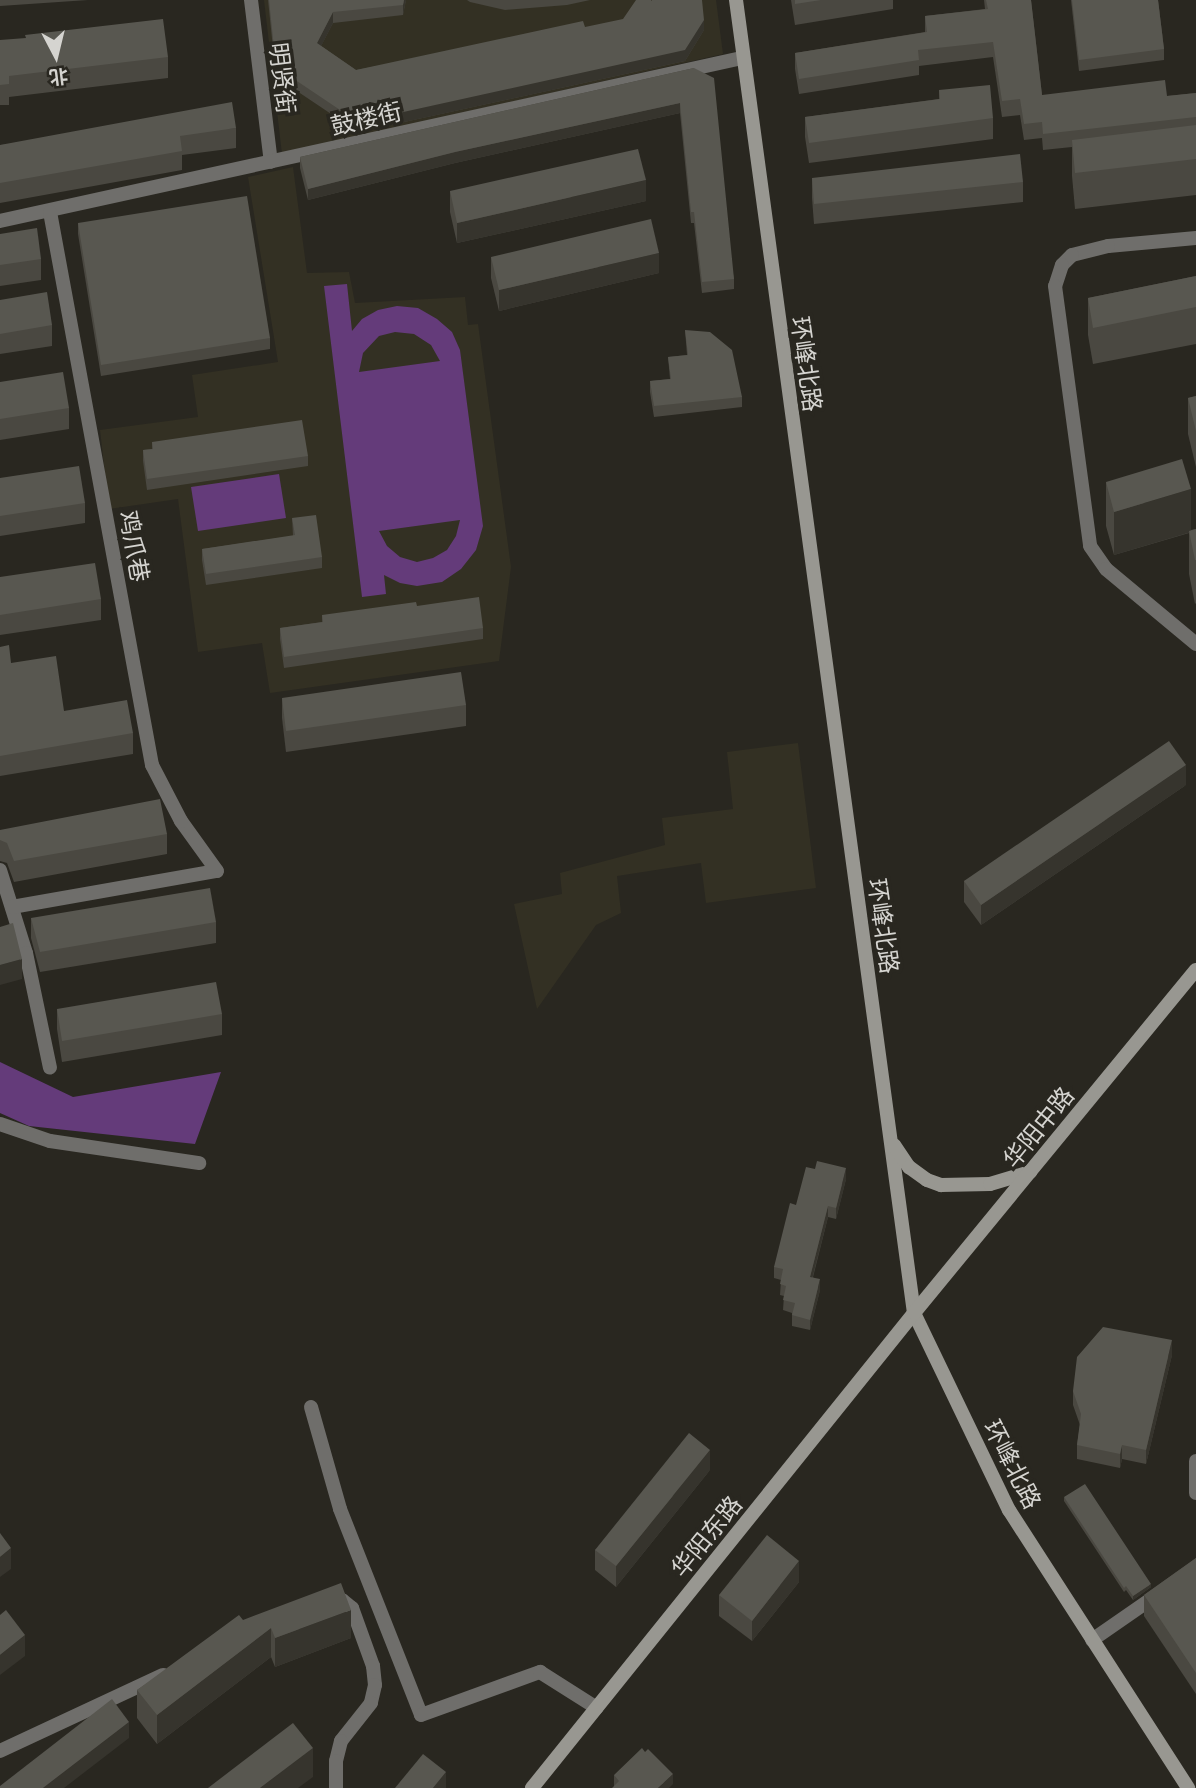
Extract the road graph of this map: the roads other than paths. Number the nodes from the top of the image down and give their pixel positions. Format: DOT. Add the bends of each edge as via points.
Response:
graph roads {
  1 [pos="251,0"];
  2 [pos="736,0"];
  3 [pos="742,58"];
  4 [pos="271,162"];
  5 [pos="50,212"];
  6 [pos="0,221"];
  7 [pos="1196,237"];
  8 [pos="1196,644"];
  9 [pos="0,870"];
  10 [pos="12,907"];
  11 [pos="1196,970"];
  12 [pos="50,1068"];
  13 [pos="0,1124"];
  14 [pos="891,1140"];
  15 [pos="199,1163"];
  16 [pos="1031,1171"];
  17 [pos="914,1313"];
  18 [pos="311,1406"];
  19 [pos="1196,1461"];
  20 [pos="1196,1493"];
  21 [pos="1173,1584"];
  22 [pos="323,1597"];
  23 [pos="1092,1640"];
  24 [pos="174,1670"];
  25 [pos="597,1708"];
  26 [pos="0,1751"];
  27 [pos="336,1788"];
  28 [pos="532,1788"];
  29 [pos="1187,1788"];
  1 -- 4 [label="street, 明贤街"];
  2 -- 3 [label="main road, 环峰北路"];
  3 -- 4 [label="street, 鼓楼街"];
  3 -- 14 [label="main road, 环峰北路"];
  4 -- 5 [label="street, 鼓楼街"];
  5 -- 6 [label="street, 鼓楼街"];
  5 -- 10 [label="street, 鸡爪巷" via="152,765 181,821 217,871"];
  7 -- 8 [label="street" via="1108,246 1072,255 1062,265 1055,286 1090,546 1106,569"];
  9 -- 10 [label="street"];
  10 -- 12 [label="street"];
  11 -- 16 [label="main road, 华阳中路"];
  13 -- 15 [label="street" via="50,1141"];
  14 -- 16 [label="main road" via="909,1167 941,1185 990,1184"];
  14 -- 17 [label="main road, 环峰北路"];
  16 -- 17 [label="main road, 华阳中路"];
  17 -- 23 [label="main road, 环峰北路" via="1009,1510"];
  17 -- 25 [label="main road, 华阳东路"];
  18 -- 25 [label="street" via="340,1509 421,1715 540,1672"];
  19 -- 20 [label="street"];
  21 -- 23 [label="street"];
  22 -- 27 [label="street" via="342,1600 352,1608 373,1666 375,1685 371,1703 341,1741 335,1761"];
  23 -- 29 [label="main road, 环峰北路"];
  24 -- 26 [label="street"];
  25 -- 28 [label="main road, 华阳东路"];
}
